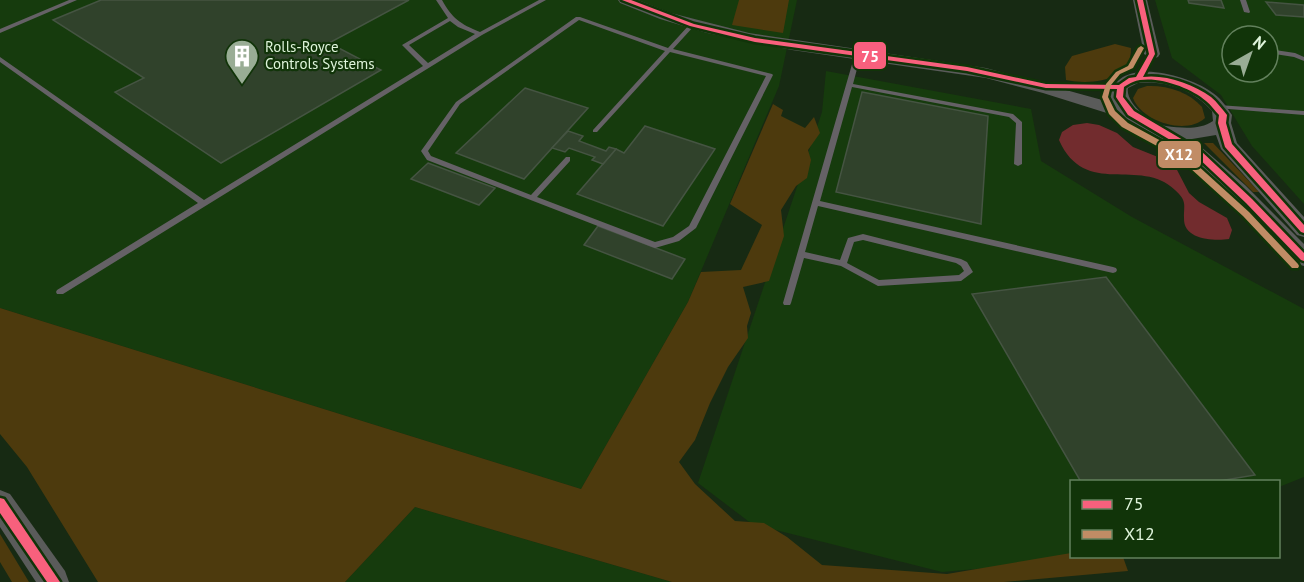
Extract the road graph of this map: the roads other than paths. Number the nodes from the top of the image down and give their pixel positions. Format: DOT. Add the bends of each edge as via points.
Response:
graph roads {
  1 [pos="74,0"];
  2 [pos="439,0"];
  3 [pos="530,0"];
  4 [pos="543,0"];
  5 [pos="625,0"];
  6 [pos="1140,0"];
  7 [pos="1243,0"];
  8 [pos="524,10"];
  9 [pos="1247,12"];
  10 [pos="449,19"];
  11 [pos="692,25"];
  12 [pos="0,31"];
  13 [pos="480,34"];
  14 [pos="668,50"];
  15 [pos="1280,53"];
  16 [pos="858,54"];
  17 [pos="1152,54"];
  18 [pos="1304,59"];
  19 [pos="1,61"];
  20 [pos="428,67"];
  21 [pos="1139,78"];
  22 [pos="1183,84"];
  23 [pos="849,85"];
  24 [pos="1046,87"];
  25 [pos="1119,87"];
  26 [pos="1304,113"];
  27 [pos="1132,115"];
  28 [pos="1220,115"];
  29 [pos="1158,128"];
  30 [pos="596,131"];
  31 [pos="568,159"];
  32 [pos="1018,164"];
  33 [pos="533,197"];
  34 [pos="203,203"];
  35 [pos="816,203"];
  36 [pos="1304,230"];
  37 [pos="801,254"];
  38 [pos="1304,258"];
  39 [pos="843,264"];
  40 [pos="1113,270"];
  41 [pos="60,292"];
  42 [pos="787,303"];
  43 [pos="0,503"];
  44 [pos="54,582"];
  1 -- 12 [label="lane"];
  2 -- 10 [label="lane"];
  3 -- 8 [label="lane"];
  4 -- 8 [label="lane"];
  5 -- 11 [label="street"];
  6 -- 17 [label="street"];
  7 -- 9 [label="lane"];
  8 -- 13 [label="lane"];
  10 -- 13 [label="lane"];
  10 -- 20 [label="lane" via="405,45"];
  11 -- 14 [label="lane"];
  11 -- 16 [label="street" via="755,40"];
  13 -- 20 [label="lane"];
  14 -- 30 [label="lane"];
  14 -- 33 [label="lane" via="578,18 458,103 424,151 429,158"];
  14 -- 33 [label="lane" via="770,75 692,228 676,239 656,245"];
  15 -- 18 [label="lane"];
  16 -- 23 [label="lane"];
  16 -- 24 [label="street" via="967,69"];
  17 -- 21 [label="street"];
  17 -- 22 [label="street"];
  19 -- 34 [label="lane"];
  20 -- 34 [label="lane"];
  21 -- 22 [label="street"];
  21 -- 25 [label="street"];
  22 -- 28 [label="street" via="1204,94"];
  23 -- 32 [label="lane" via="1011,115 1019,122"];
  23 -- 35 [label="lane"];
  24 -- 25 [label="street"];
  24 -- 27 [label="street"];
  25 -- 27 [label="street" via="1119,101"];
  26 -- 28 [label="lane"];
  27 -- 29 [label="street"];
  28 -- 29 [label="street" via="1214,129 1202,133"];
  28 -- 36 [label="street" via="1228,145"];
  29 -- 38 [label="street" via="1189,146 1220,173"];
  31 -- 33 [label="lane"];
  34 -- 41 [label="lane"];
  35 -- 37 [label="lane"];
  35 -- 40 [label="lane"];
  37 -- 39 [label="lane"];
  37 -- 42 [label="lane"];
  39 -- 39 [label="lane" via="851,240 863,237 958,261 969,272 961,278 878,283"];
  43 -- 44 [label="street"];
}
